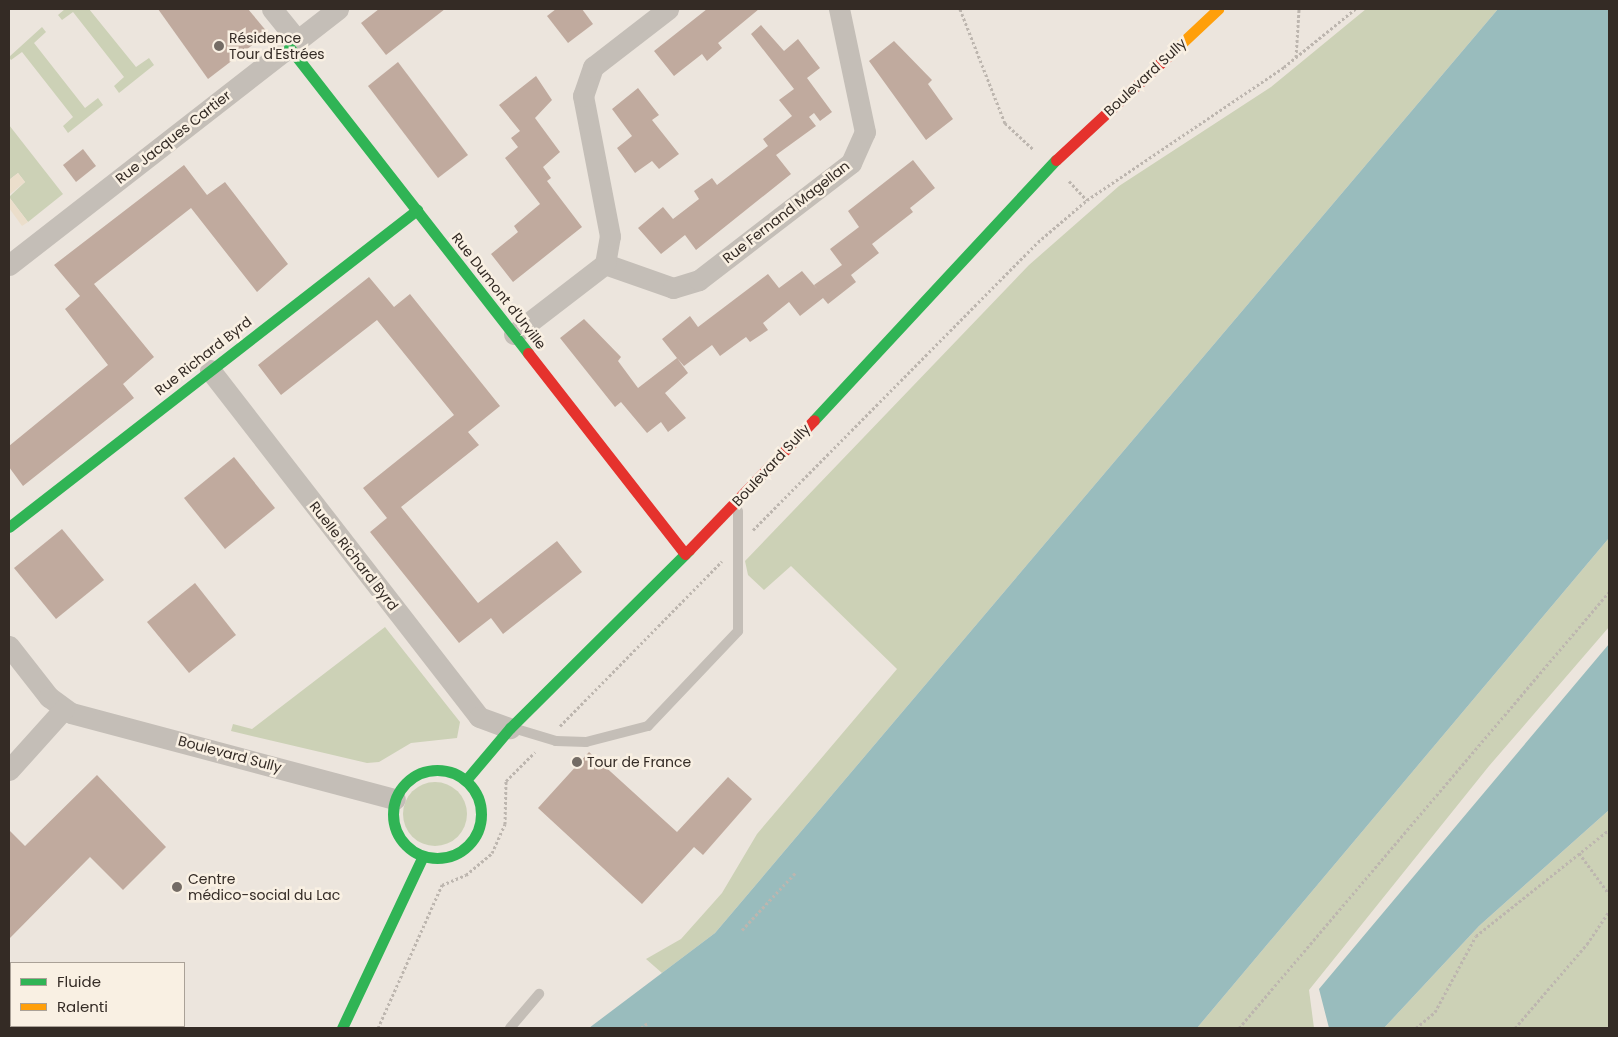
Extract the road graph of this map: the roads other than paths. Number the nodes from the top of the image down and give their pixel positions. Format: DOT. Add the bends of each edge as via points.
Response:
graph roads {
  1 [pos="272,9"];
  2 [pos="338,9"];
  3 [pos="668,9"];
  4 [pos="839,9"];
  5 [pos="1218,9"];
  6 [pos="293,44"];
  7 [pos="1152,52"];
  8 [pos="1071,145"];
  9 [pos="416,210"];
  10 [pos="605,264"];
  11 [pos="9,265"];
  12 [pos="514,334"];
  13 [pos="210,370"];
  14 [pos="738,502"];
  15 [pos="9,527"];
  16 [pos="685,554"];
  17 [pos="9,646"];
  18 [pos="64,709"];
  19 [pos="510,728"];
  20 [pos="9,770"];
  21 [pos="466,780"];
  22 [pos="395,799"];
  23 [pos="423,856"];
  24 [pos="539,994"];
  25 [pos="342,1028"];
  26 [pos="510,1028"];
  1 -- 6 [label="street"];
  2 -- 6 [label="street, Rue Jacques Cartier"];
  3 -- 10 [label="street" via="592,67 583,96 610,236"];
  4 -- 10 [label="street, Rue Fernand Magellan" via="865,132 851,163 699,280 673,288"];
  5 -- 8 [label="main road, Boulevard Sully"];
  6 -- 9 [label="main road, Rue Dumont d'Urville"];
  6 -- 11 [label="street, Rue Jacques Cartier"];
  7 -- 8 [label="main road, Boulevard Sully"];
  8 -- 14 [label="main road, Boulevard Sully"];
  9 -- 12 [label="main road, Rue Dumont d'Urville"];
  9 -- 13 [label="main road, Rue Richard Byrd"];
  10 -- 12 [label="street"];
  12 -- 16 [label="main road, Rue Dumont d'Urville"];
  13 -- 15 [label="main road, Rue Richard Byrd"];
  13 -- 19 [label="street, Ruelle Richard Byrd" via="479,717"];
  14 -- 16 [label="main road, Boulevard Sully"];
  14 -- 19 [label="lane" via="735,548 738,631 648,726 586,742 548,738"];
  16 -- 19 [label="main road, Boulevard Sully"];
  17 -- 18 [label="street"];
  18 -- 20 [label="street"];
  18 -- 22 [label="street, Boulevard Sully"];
  19 -- 21 [label="main road, Boulevard Sully"];
  21 -- 22 [label="main road" via="454,772 425,771 402,786"];
  21 -- 23 [label="main road" via="482,806 476,836 453,856"];
  22 -- 23 [label="main road" via="392,813 401,840"];
  23 -- 25 [label="main road"];
  24 -- 26 [label="lane"];
}
